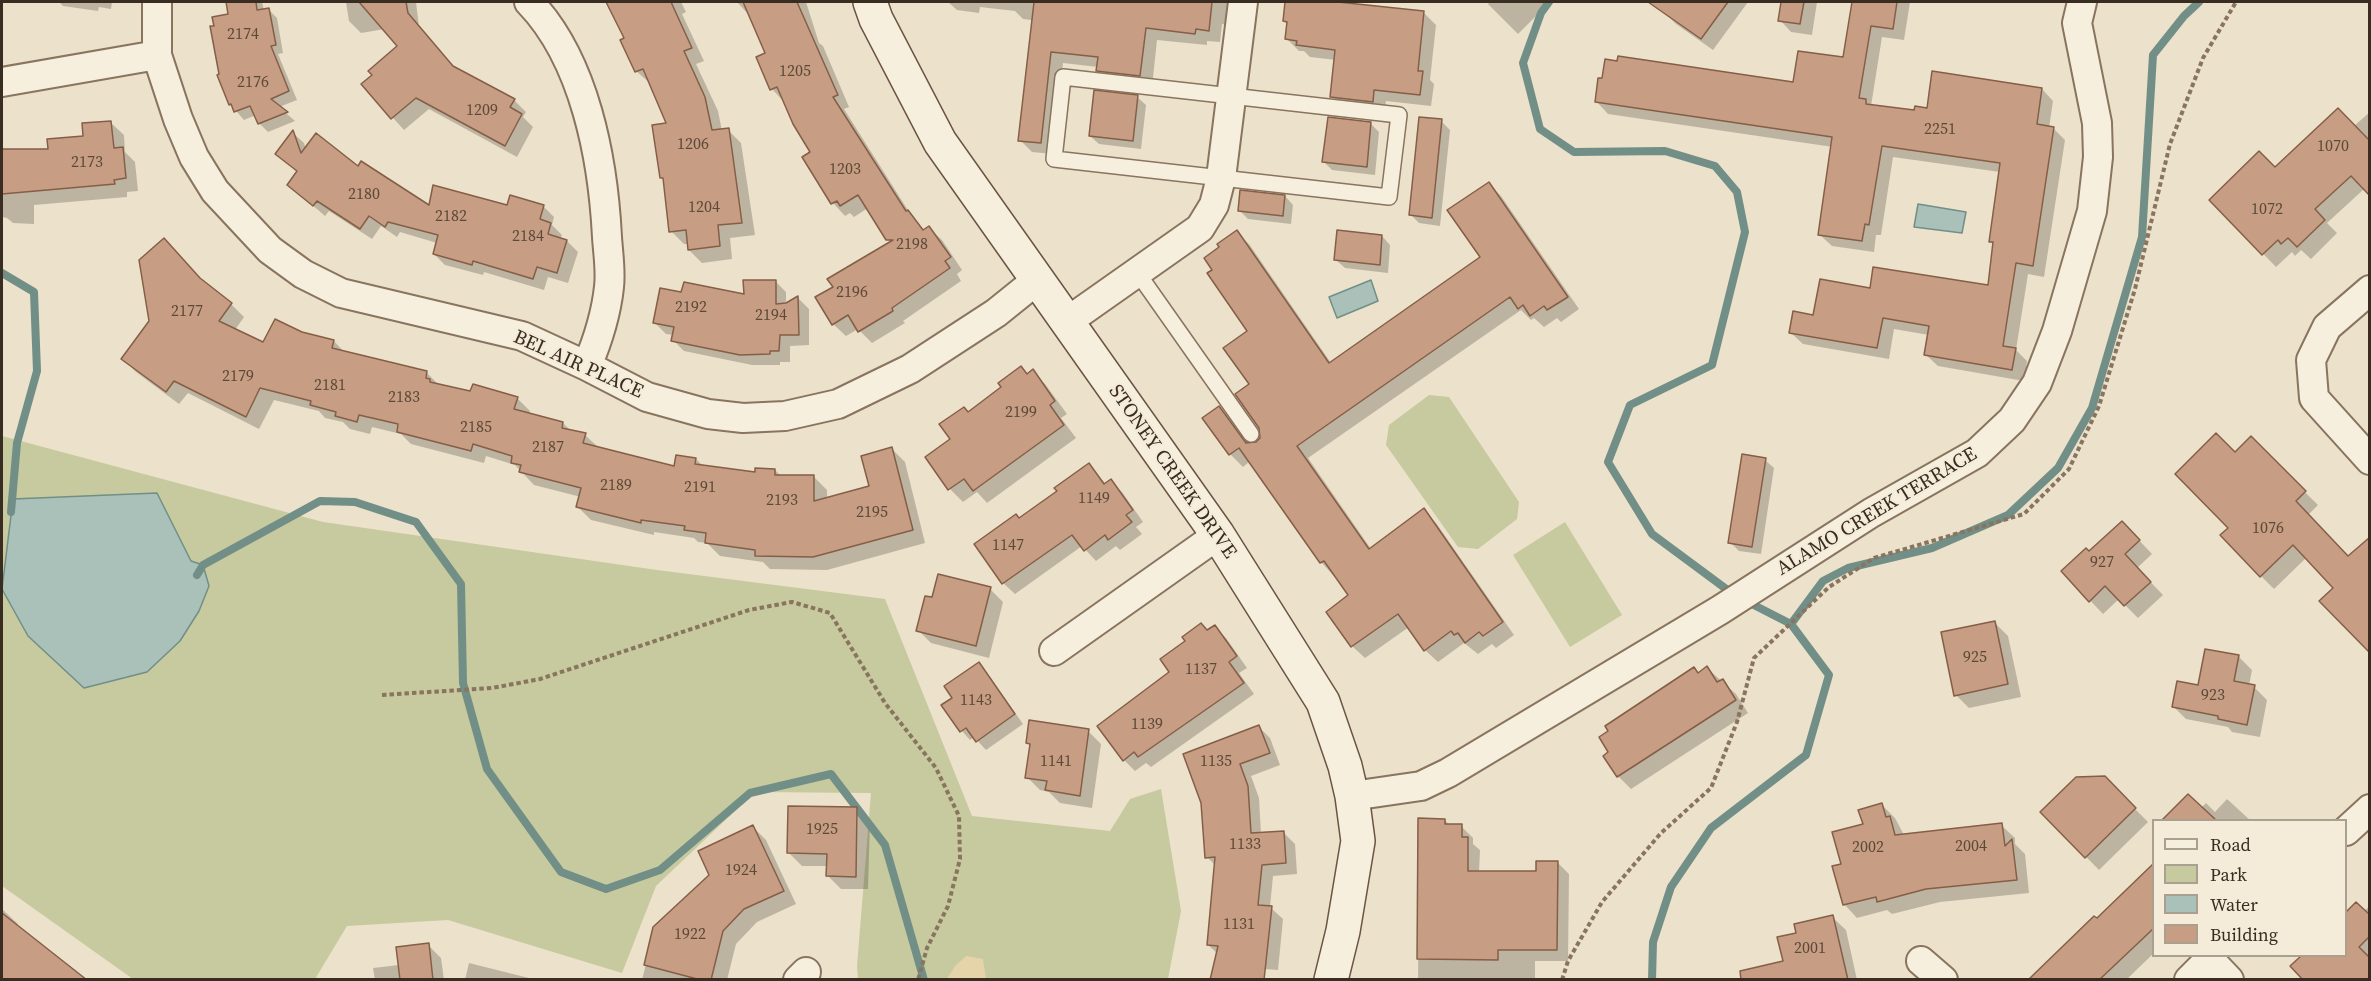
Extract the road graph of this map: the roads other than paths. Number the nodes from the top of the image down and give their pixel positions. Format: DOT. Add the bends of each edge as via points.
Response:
graph roads {
  1 [pos="157,2"];
  2 [pos="529,2"];
  3 [pos="870,2"];
  4 [pos="1243,2"];
  5 [pos="2082,2"];
  6 [pos="157,55"];
  7 [pos="2,82"];
  8 [pos="1231,96"];
  9 [pos="1221,178"];
  10 [pos="1137,272"];
  11 [pos="1037,280"];
  12 [pos="2370,290"];
  13 [pos="1068,321"];
  14 [pos="587,366"];
  15 [pos="1251,434"];
  16 [pos="2370,460"];
  17 [pos="1218,535"];
  18 [pos="1054,651"];
  19 [pos="1352,796"];
  20 [pos="2370,809"];
  21 [pos="2347,830"];
  22 [pos="2211,957"];
  23 [pos="1921,961"];
  24 [pos="1330,980"];
  25 [pos="1942,980"];
  26 [pos="2189,980"];
  27 [pos="2229,980"];
  1 -- 6 [label="street, BEL AIR PLACE"];
  2 -- 14 [label="street" via="561,47 586,104 604,188 610,284 602,329"];
  3 -- 11 [label="street, STONEY CREEK DRIVE" via="940,142"];
  4 -- 8 [label="street"];
  5 -- 19 [label="street, ALAMO CREEK TERRACE" via="2077,23 2097,123 2092,211 2058,331 2037,383 2012,420 1977,453 1871,513 1448,774 1421,786"];
  6 -- 7 [label="street"];
  6 -- 14 [label="street, BEL AIR PLACE" via="194,157 215,192 270,250 303,274 341,293 522,336"];
  8 -- 9 [label="street"];
  8 -- 9 [label="lane" via="1399,115 1389,197"];
  8 -- 9 [label="lane" via="1063,76 1054,159"];
  9 -- 10 [label="street" via="1214,205 1200,228"];
  10 -- 13 [label="street"];
  10 -- 15 [label="lane"];
  11 -- 13 [label="street, STONEY CREEK DRIVE"];
  11 -- 14 [label="street, BEL AIR PLACE" via="996,313 910,369 838,404 784,416 743,418 708,414 646,397"];
  12 -- 16 [label="street" via="2327,327 2311,360 2314,398"];
  13 -- 17 [label="street, STONEY CREEK DRIVE"];
  17 -- 18 [label="street"];
  17 -- 19 [label="street, STONEY CREEK DRIVE" via="1323,702"];
  19 -- 24 [label="street, STONEY CREEK DRIVE" via="1358,841 1343,931"];
  20 -- 21 [label="street"];
  22 -- 26 [label="street"];
  22 -- 27 [label="street"];
  23 -- 25 [label="street"];
}
